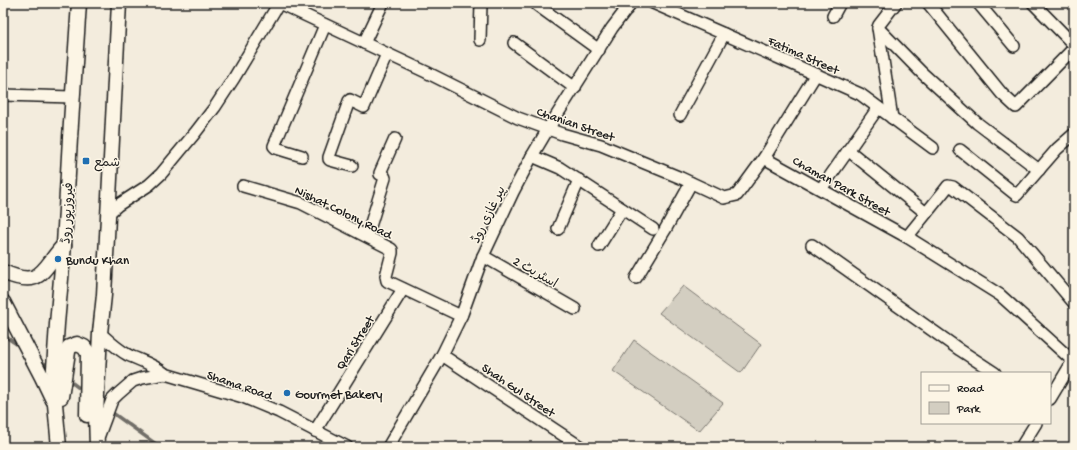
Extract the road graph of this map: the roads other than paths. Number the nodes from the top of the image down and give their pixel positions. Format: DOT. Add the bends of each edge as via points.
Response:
graph roads {
  1 [pos="79,3"];
  2 [pos="118,3"];
  3 [pos="279,3"];
  4 [pos="383,3"];
  5 [pos="481,3"];
  6 [pos="653,3"];
  7 [pos="840,3"];
  8 [pos="896,3"];
  9 [pos="928,3"];
  10 [pos="978,3"];
  11 [pos="1034,3"];
  12 [pos="537,5"];
  13 [pos="625,5"];
  14 [pos="833,16"];
  15 [pos="326,25"];
  16 [pos="878,28"];
  17 [pos="724,34"];
  18 [pos="480,40"];
  19 [pos="364,43"];
  20 [pos="514,43"];
  21 [pos="1074,45"];
  22 [pos="1014,46"];
  23 [pos="1074,48"];
  24 [pos="599,50"];
  25 [pos="387,54"];
  26 [pos="816,74"];
  27 [pos="575,88"];
  28 [pos="3,95"];
  29 [pos="72,97"];
  30 [pos="878,108"];
  31 [pos="680,115"];
  32 [pos="892,118"];
  33 [pos="548,129"];
  34 [pos="1074,134"];
  35 [pos="395,139"];
  36 [pos="933,148"];
  37 [pos="848,150"];
  38 [pos="960,150"];
  39 [pos="302,156"];
  40 [pos="532,156"];
  41 [pos="764,158"];
  42 [pos="352,166"];
  43 [pos="1039,170"];
  44 [pos="579,180"];
  45 [pos="691,183"];
  46 [pos="243,186"];
  47 [pos="821,189"];
  48 [pos="622,209"];
  49 [pos="109,213"];
  50 [pos="926,213"];
  51 [pos="558,229"];
  52 [pos="653,229"];
  53 [pos="366,236"];
  54 [pos="907,237"];
  55 [pos="64,245"];
  56 [pos="812,245"];
  57 [pos="599,246"];
  58 [pos="483,256"];
  59 [pos="3,272"];
  60 [pos="636,278"];
  61 [pos="403,289"];
  62 [pos="3,302"];
  63 [pos="1074,303"];
  64 [pos="574,309"];
  65 [pos="461,316"];
  66 [pos="100,333"];
  67 [pos="442,355"];
  68 [pos="1073,360"];
  69 [pos="993,372"];
  70 [pos="165,374"];
  71 [pos="50,386"];
  72 [pos="1051,397"];
  73 [pos="100,416"];
  74 [pos="1035,424"];
  75 [pos="57,429"];
  76 [pos="315,431"];
  77 [pos="96,444"];
  78 [pos="59,447"];
  79 [pos="347,447"];
  80 [pos="388,447"];
  81 [pos="580,447"];
  82 [pos="1021,447"];
  1 -- 29 [label="main road, فیروزپور روڈ"];
  2 -- 49 [label="main road"];
  3 -- 15 [label="street, Chanian Street"];
  3 -- 49 [label="street" via="216,107 195,134 149,186"];
  4 -- 19 [label="street"];
  5 -- 18 [label="street"];
  6 -- 17 [label="street, Fatima Street"];
  7 -- 14 [label="street"];
  8 -- 16 [label="street"];
  9 -- 23 [label="street" via="1002,94 1016,107"];
  10 -- 22 [label="street"];
  11 -- 21 [label="street"];
  12 -- 24 [label="street"];
  13 -- 24 [label="street, پیر غازی روڈ"];
  15 -- 19 [label="street, Chanian Street"];
  15 -- 39 [label="street" via="274,146"];
  16 -- 32 [label="street"];
  16 -- 43 [label="street" via="920,72 977,123"];
  17 -- 26 [label="street, Fatima Street"];
  17 -- 31 [label="street"];
  19 -- 25 [label="street, Chanian Street"];
  20 -- 27 [label="street"];
  24 -- 27 [label="street, پیر غازی روڈ"];
  25 -- 33 [label="street, Chanian Street" via="518,118"];
  25 -- 42 [label="street" via="364,107 349,101 329,157 330,160"];
  26 -- 30 [label="street, Fatima Street" via="860,94"];
  26 -- 41 [label="street, Chanian Street"];
  27 -- 33 [label="street, پیر غازی روڈ"];
  28 -- 29 [label="street"];
  29 -- 55 [label="main road, فیروزپور روڈ"];
  30 -- 32 [label="street, Fatima Street"];
  30 -- 37 [label="street"];
  32 -- 36 [label="street, Fatima Street"];
  33 -- 40 [label="street, پیر غازی روڈ"];
  33 -- 45 [label="street, Chanian Street" via="601,145"];
  34 -- 43 [label="street"];
  35 -- 53 [label="street" via="380,173 385,178"];
  37 -- 47 [label="street"];
  37 -- 50 [label="street"];
  38 -- 43 [label="street" via="1015,194"];
  40 -- 44 [label="street" via="560,168"];
  40 -- 58 [label="street, پیر غازی روڈ"];
  41 -- 45 [label="street, Chanian Street" via="737,195 724,198"];
  41 -- 47 [label="street, Chaman Park Street"];
  44 -- 48 [label="street"];
  44 -- 51 [label="street"];
  45 -- 60 [label="street"];
  46 -- 53 [label="street, Nishat Colony Road" via="301,203"];
  47 -- 54 [label="street, Chaman Park Street"];
  48 -- 52 [label="street"];
  48 -- 57 [label="street"];
  49 -- 66 [label="main road"];
  50 -- 54 [label="street"];
  50 -- 63 [label="street" via="948,186 953,187 1018,238"];
  53 -- 61 [label="street, Nishat Colony Road" via="392,250 386,279"];
  54 -- 68 [label="street, Chaman Park Street" via="1000,295"];
  55 -- 59 [label="main road" via="34,278 20,278"];
  55 -- 71 [label="main road, فیروزپور روڈ" via="54,368"];
  56 -- 69 [label="street"];
  58 -- 64 [label="street, اسٹریٹ 2"];
  58 -- 65 [label="street, پیر غازی روڈ"];
  61 -- 65 [label="street, Nishat Colony Road"];
  61 -- 76 [label="street, Qari Street"];
  62 -- 71 [label="main road"];
  65 -- 67 [label="street, پیر غازی روڈ"];
  66 -- 70 [label="street, Shama Road" via="117,348 159,368"];
  66 -- 73 [label="main road" via="97,395"];
  67 -- 80 [label="street, پیر غازی روڈ"];
  67 -- 81 [label="street, Shah Gul Street"];
  68 -- 72 [label="street"];
  70 -- 73 [label="street, Shama Road" via="133,381 112,400"];
  70 -- 76 [label="street, Shama Road" via="243,397"];
  71 -- 75 [label="main road" via="55,404"];
  73 -- 77 [label="main road"];
  74 -- 82 [label="street"];
  75 -- 77 [label="main road" via="69,347 77,344 84,346 88,353 87,417"];
  75 -- 78 [label="main road"];
  76 -- 79 [label="street, Shama Road"];
}
